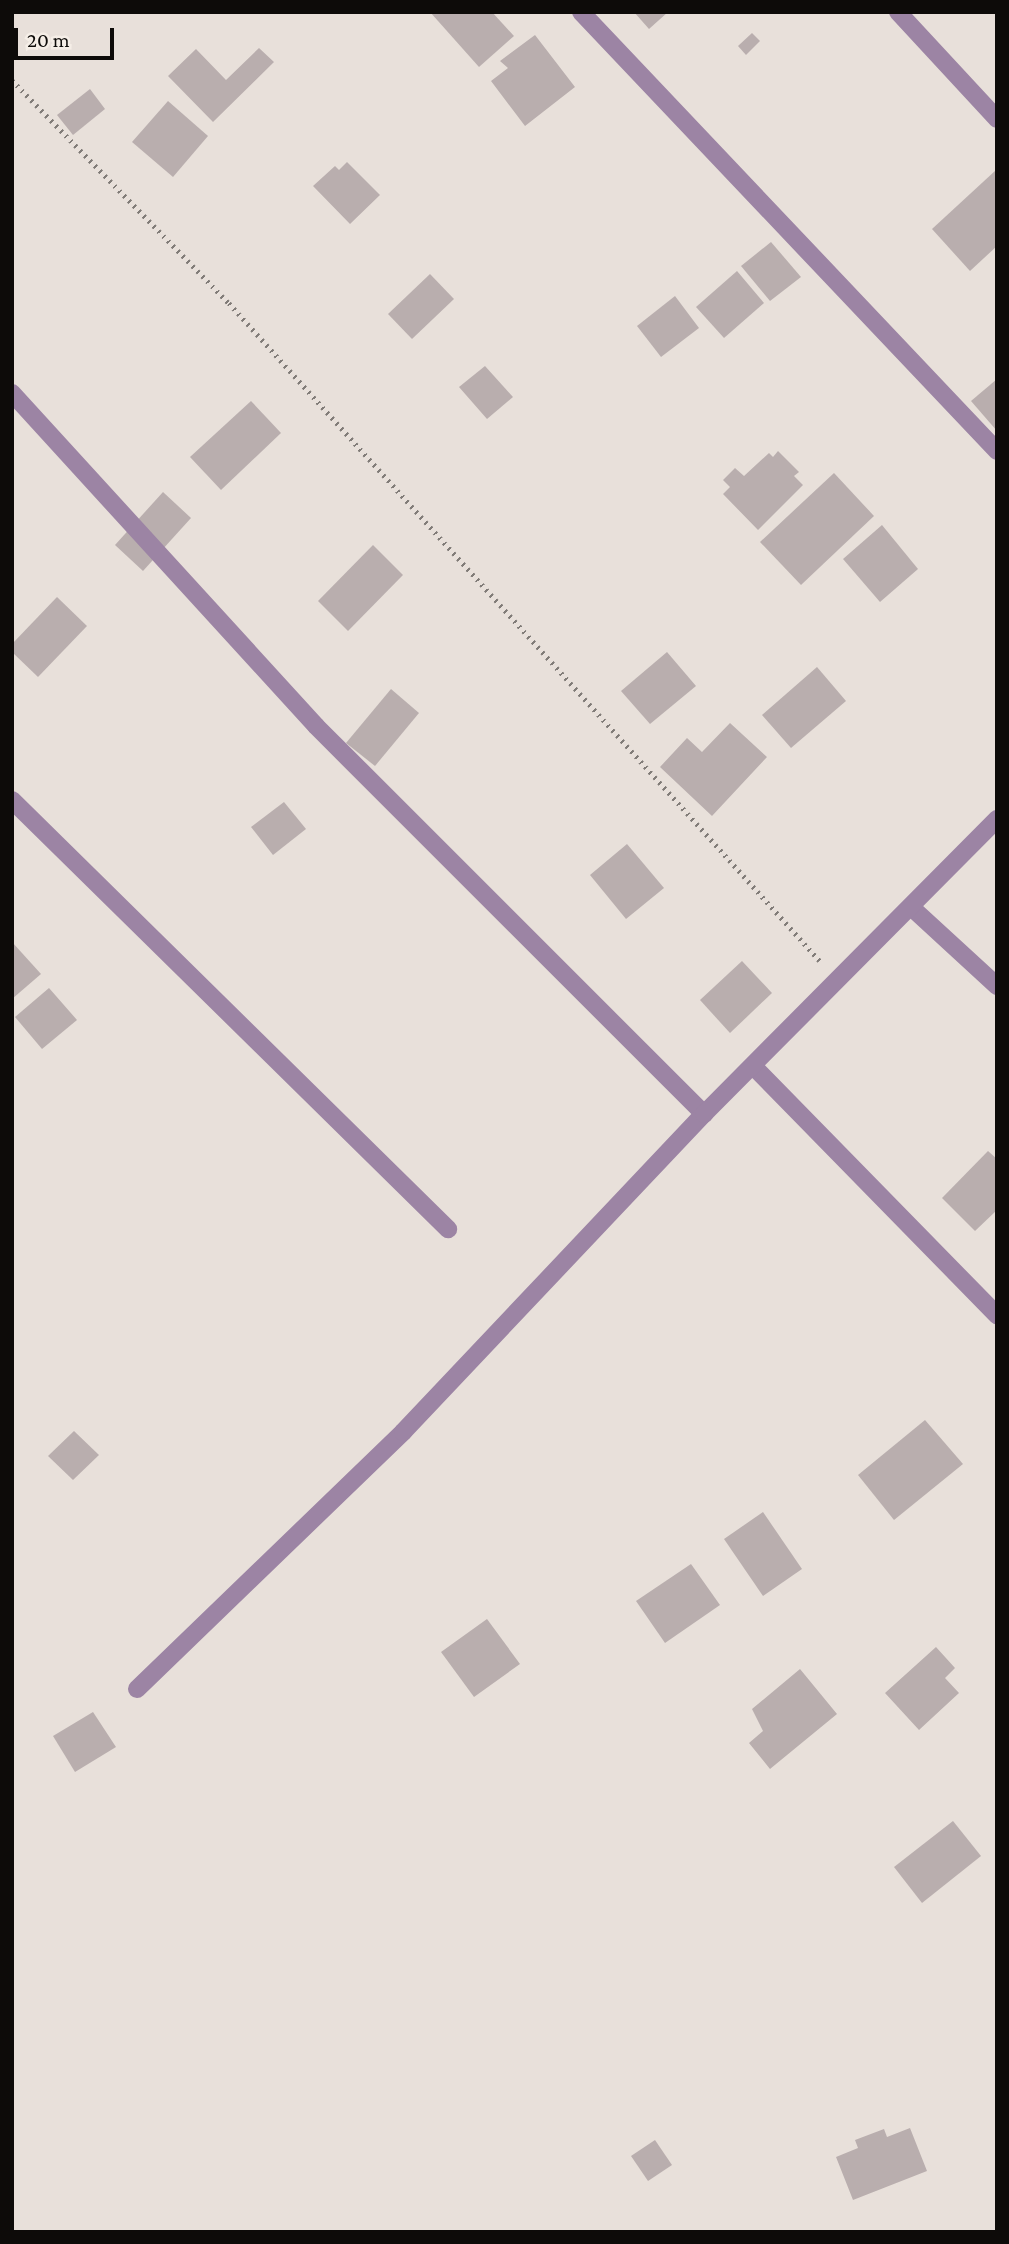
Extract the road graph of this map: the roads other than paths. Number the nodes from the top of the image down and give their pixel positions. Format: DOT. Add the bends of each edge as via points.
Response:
graph roads {
  1 [pos="581,12"];
  2 [pos="898,12"];
  3 [pos="997,119"];
  4 [pos="12,393"];
  5 [pos="997,451"];
  6 [pos="12,800"];
  7 [pos="997,819"];
  8 [pos="911,907"];
  9 [pos="997,986"];
  10 [pos="752,1066"];
  11 [pos="705,1114"];
  12 [pos="448,1229"];
  13 [pos="997,1315"];
  14 [pos="138,1689"];
  1 -- 5 [label="street"];
  2 -- 3 [label="street"];
  4 -- 11 [label="street" via="316,726"];
  6 -- 12 [label="street"];
  7 -- 8 [label="street"];
  8 -- 9 [label="street"];
  8 -- 10 [label="street"];
  10 -- 11 [label="street"];
  10 -- 13 [label="street"];
  11 -- 14 [label="street" via="403,1432"];
}
